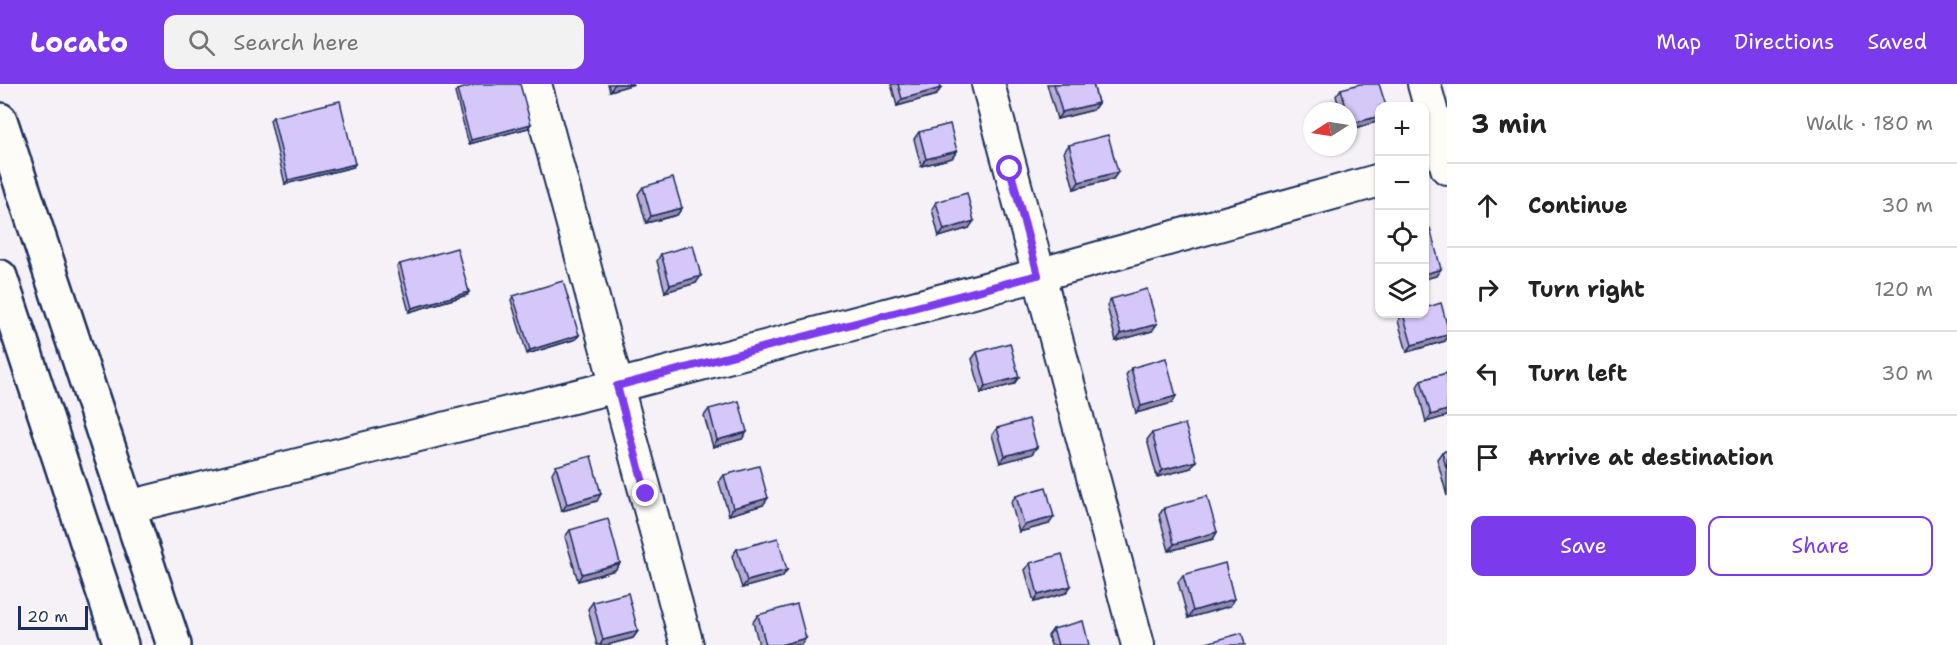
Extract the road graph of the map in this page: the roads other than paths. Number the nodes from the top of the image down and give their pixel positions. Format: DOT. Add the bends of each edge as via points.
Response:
graph roads {
  1 [pos="535,84"];
  2 [pos="988,84"];
  3 [pos="1424,84"];
  4 [pos="0,120"];
  5 [pos="1441,165"];
  6 [pos="1375,181"];
  7 [pos="1038,275"];
  8 [pos="0,277"];
  9 [pos="617,386"];
  10 [pos="128,507"];
  11 [pos="121,645"];
  12 [pos="174,645"];
  13 [pos="687,645"];
  14 [pos="1138,645"];
  1 -- 9 [label="street"];
  2 -- 7 [label="street"];
  3 -- 5 [label="street"];
  4 -- 10 [label="highway"];
  6 -- 7 [label="street"];
  7 -- 9 [label="street"];
  7 -- 14 [label="street"];
  8 -- 11 [label="highway"];
  9 -- 10 [label="street"];
  9 -- 13 [label="street"];
  10 -- 12 [label="highway"];
}
